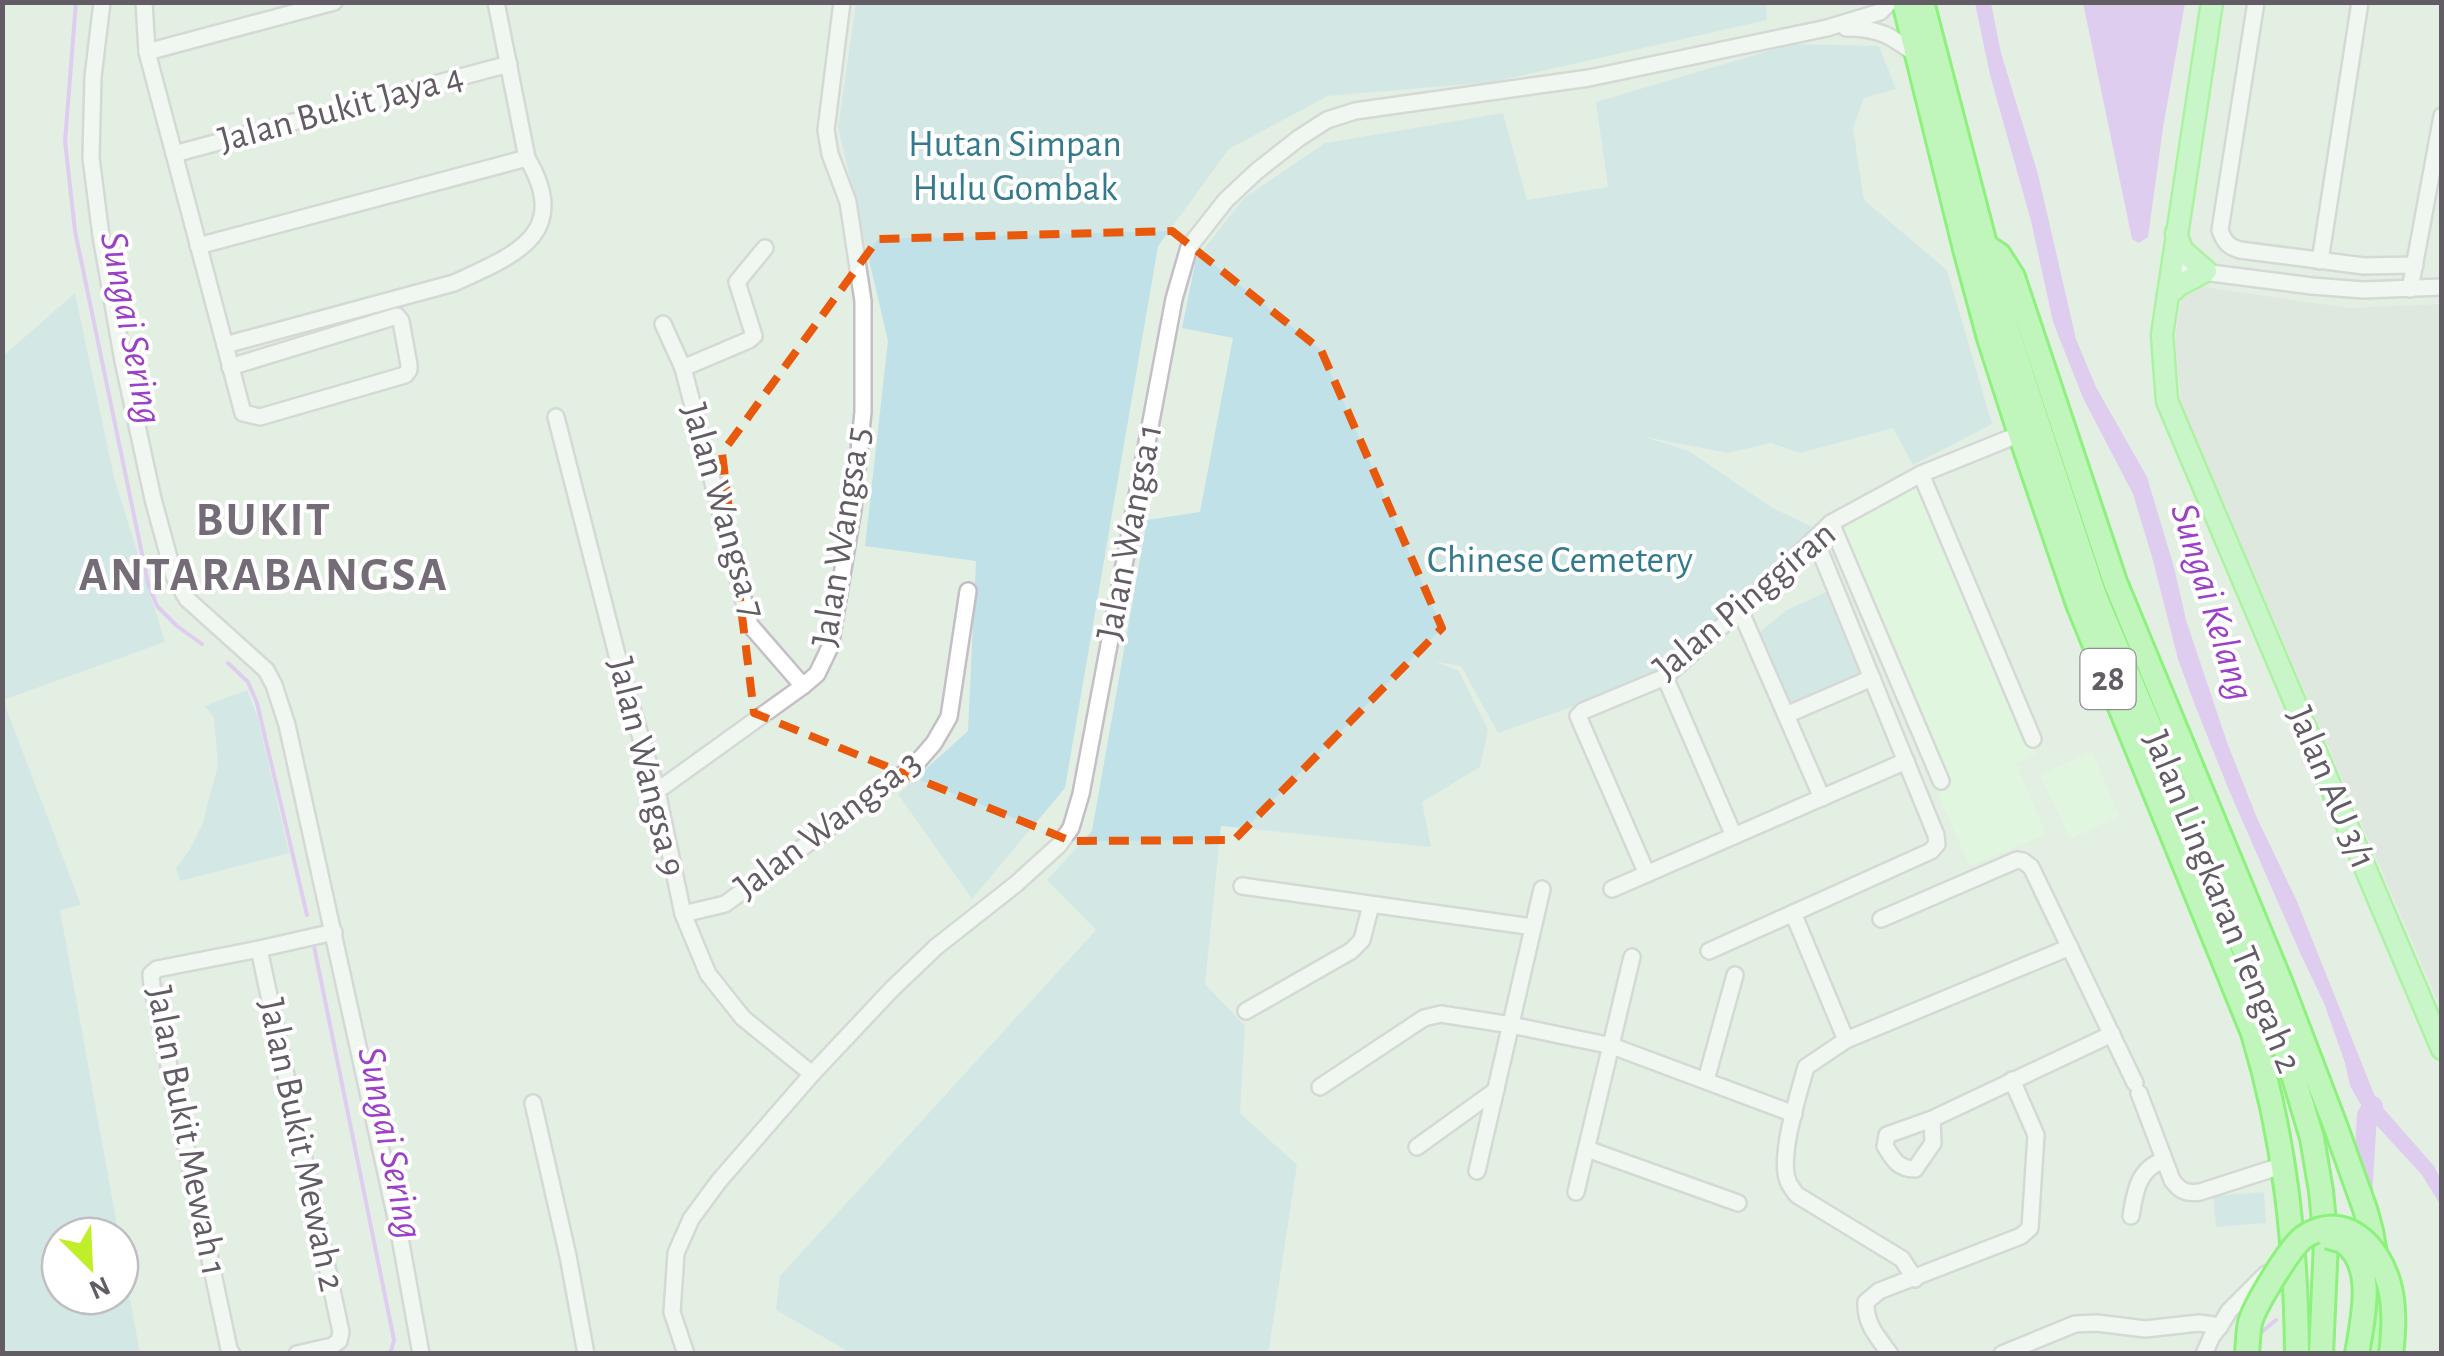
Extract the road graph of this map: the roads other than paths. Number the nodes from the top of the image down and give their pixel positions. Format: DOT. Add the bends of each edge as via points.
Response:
graph roads {
  1 [pos="102,2"];
  2 [pos="144,2"];
  3 [pos="334,2"];
  4 [pos="496,2"];
  5 [pos="842,2"];
  6 [pos="1890,2"];
  7 [pos="1904,2"];
  8 [pos="1922,2"];
  9 [pos="2212,2"];
  10 [pos="2256,2"];
  11 [pos="2360,2"];
  12 [pos="1828,28"];
  13 [pos="147,52"];
  14 [pos="1917,55"];
  15 [pos="509,64"];
  16 [pos="2442,116"];
  17 [pos="174,154"];
  18 [pos="527,158"];
  19 [pos="2176,233"];
  20 [pos="198,246"];
  21 [pos="1984,246"];
  22 [pos="766,248"];
  23 [pos="2320,261"];
  24 [pos="2415,265"];
  25 [pos="2172,268"];
  26 [pos="2206,272"];
  27 [pos="2442,287"];
  28 [pos="2410,289"];
  29 [pos="2168,294"];
  30 [pos="663,324"];
  31 [pos="224,345"];
  32 [pos="230,367"];
  33 [pos="683,368"];
  34 [pos="556,417"];
  35 [pos="2020,434"];
  36 [pos="1921,474"];
  37 [pos="1831,523"];
  38 [pos="1815,539"];
  39 [pos="968,591"];
  40 [pos="1740,610"];
  41 [pos="1666,677"];
  42 [pos="1872,678"];
  43 [pos="803,686"];
  44 [pos="1786,715"];
  45 [pos="2033,739"];
  46 [pos="1906,761"];
  47 [pos="1941,782"];
  48 [pos="657,792"];
  49 [pos="1822,798"];
  50 [pos="1734,836"];
  51 [pos="1646,874"];
  52 [pos="1242,886"];
  53 [pos="1612,889"];
  54 [pos="1542,890"];
  55 [pos="1372,905"];
  56 [pos="1793,913"];
  57 [pos="683,914"];
  58 [pos="1881,919"];
  59 [pos="1533,928"];
  60 [pos="334,932"];
  61 [pos="2070,947"];
  62 [pos="258,950"];
  63 [pos="1708,951"];
  64 [pos="1632,957"];
  65 [pos="1735,975"];
  66 [pos="1246,1011"];
  67 [pos="1511,1025"];
  68 [pos="2112,1034"];
  69 [pos="1846,1040"];
  70 [pos="1612,1046"];
  71 [pos="2442,1048"];
  72 [pos="812,1074"];
  73 [pos="1706,1080"];
  74 [pos="2012,1080"];
  75 [pos="1320,1087"];
  76 [pos="1496,1090"];
  77 [pos="533,1103"];
  78 [pos="1794,1114"];
  79 [pos="1932,1119"];
  80 [pos="1417,1147"];
  81 [pos="1587,1149"];
  82 [pos="2164,1160"];
  83 [pos="2284,1165"];
  84 [pos="1477,1172"];
  85 [pos="1576,1192"];
  86 [pos="1738,1203"];
  87 [pos="2131,1216"];
  88 [pos="2316,1232"];
  89 [pos="2293,1240"];
  90 [pos="1915,1278"];
  91 [pos="2254,1288"];
  92 [pos="2297,1310"];
  93 [pos="2220,1326"];
  94 [pos="232,1354"];
  95 [pos="296,1354"];
  96 [pos="421,1354"];
  97 [pos="586,1354"];
  98 [pos="686,1354"];
  99 [pos="1890,1354"];
  100 [pos="2002,1354"];
  101 [pos="2204,1354"];
  102 [pos="2247,1354"];
  103 [pos="2298,1354"];
  104 [pos="2321,1354"];
  105 [pos="2357,1354"];
  106 [pos="2376,1354"];
  107 [pos="2392,1354"];
  1 -- 60 [label="street" via="91,158 154,499 174,576 187,599 266,670 274,686"];
  2 -- 13 [label="street"];
  3 -- 13 [label="street"];
  4 -- 15 [label="street"];
  5 -- 43 [label="street, Jalan Wangsa 5" via="826,130 848,202 863,301 863,412 830,647"];
  6 -- 12 [label="street, Jalan Wangsa 1" via="1880,12"];
  7 -- 14 [label="highway, Jalan Lingkaran Tengah 2 / 28"];
  8 -- 21 [label="highway, Jalan Lingkaran Tengah 2 / 28"];
  9 -- 19 [label="main road, Jalan AU 3/1"];
  10 -- 23 [label="street" via="2220,230 2230,247"];
  11 -- 23 [label="street"];
  12 -- 14 [label="street, Jalan Wangsa 1" via="1878,30"];
  12 -- 72 [label="street, Jalan Wangsa 1" via="1590,78 1355,111 1299,138 1226,200 1189,247 1174,299 1072,828 1042,862 936,947"];
  13 -- 17 [label="street"];
  14 -- 35 [label="highway, Jalan Lingkaran Tengah 2 / 28" via="1974,284"];
  15 -- 17 [label="street, Jalan Bukit Jaya 4"];
  15 -- 18 [label="street"];
  16 -- 24 [label="street"];
  17 -- 20 [label="street"];
  18 -- 20 [label="street"];
  18 -- 31 [label="street" via="545,203 532,239 510,254 454,283"];
  19 -- 25 [label="main road, Jalan AU 3/1"];
  19 -- 26 [label="main road" via="2182,250"];
  20 -- 31 [label="street"];
  21 -- 104 [label="highway, Jalan Lingkaran Tengah 2 / 28" via="2095,596 2284,1044 2322,1191"];
  21 -- 106 [label="highway, bridge" via="2012,277 2115,582 2336,1125 2372,1231 2380,1281"];
  22 -- 33 [label="street" via="737,282 754,336"];
  23 -- 24 [label="street"];
  24 -- 28 [label="street"];
  25 -- 26 [label="street"];
  25 -- 29 [label="main road, Jalan AU 3/1"];
  26 -- 28 [label="street" via="2312,286"];
  26 -- 29 [label="main road"];
  27 -- 28 [label="street"];
  29 -- 71 [label="main road, Jalan AU 3/1" via="2162,335 2176,424"];
  30 -- 33 [label="street, Jalan Wangsa 7"];
  31 -- 32 [label="street"];
  32 -- 32 [label="street" via="242,413 260,418 408,370 397,316"];
  33 -- 43 [label="street, Jalan Wangsa 7" via="750,625"];
  34 -- 48 [label="street, Jalan Wangsa 9"];
  35 -- 36 [label="street, Jalan Pinggiran"];
  35 -- 83 [label="highway, Jalan Lingkaran Tengah 2 / 28" via="2078,604 2253,1032"];
  36 -- 37 [label="street, Jalan Pinggiran"];
  36 -- 45 [label="street"];
  37 -- 38 [label="street, Jalan Pinggiran"];
  37 -- 47 [label="street"];
  38 -- 40 [label="street, Jalan Pinggiran"];
  38 -- 42 [label="street"];
  39 -- 57 [label="street, Jalan Wangsa 3" via="950,717 934,744 914,766 725,904"];
  40 -- 41 [label="street, Jalan Pinggiran"];
  40 -- 44 [label="street"];
  41 -- 50 [label="street"];
  41 -- 51 [label="street, Jalan Pinggiran" via="1578,716"];
  42 -- 44 [label="street"];
  42 -- 46 [label="street"];
  43 -- 48 [label="street, Jalan Wangsa 5"];
  44 -- 49 [label="street"];
  46 -- 49 [label="street"];
  46 -- 56 [label="street" via="1937,844"];
  48 -- 57 [label="street, Jalan Wangsa 9"];
  49 -- 50 [label="street"];
  50 -- 51 [label="street"];
  51 -- 53 [label="street"];
  52 -- 55 [label="street"];
  54 -- 59 [label="street"];
  55 -- 59 [label="street"];
  55 -- 66 [label="street" via="1352,951"];
  56 -- 63 [label="street"];
  56 -- 69 [label="street"];
  57 -- 72 [label="street, Jalan Wangsa 9" via="708,974 743,1018"];
  58 -- 61 [label="street" via="2017,860 2032,867"];
  59 -- 67 [label="street"];
  60 -- 62 [label="street, Jalan Bukit Mewah 1"];
  60 -- 96 [label="street"];
  61 -- 68 [label="street"];
  61 -- 69 [label="street"];
  62 -- 94 [label="street, Jalan Bukit Mewah 1" via="151,974"];
  62 -- 95 [label="street, Jalan Bukit Mewah 2" via="341,1332 332,1346"];
  64 -- 70 [label="street"];
  65 -- 73 [label="street"];
  67 -- 70 [label="street"];
  67 -- 75 [label="street" via="1442,1014 1424,1018"];
  67 -- 76 [label="street"];
  68 -- 74 [label="street"];
  68 -- 82 [label="street"];
  69 -- 78 [label="street" via="1806,1067"];
  70 -- 73 [label="street"];
  70 -- 81 [label="street"];
  72 -- 98 [label="street, Jalan Wangsa 1" via="690,1219 676,1253 672,1312"];
  73 -- 78 [label="street"];
  74 -- 79 [label="street"];
  74 -- 90 [label="street" via="2036,1134 2030,1228"];
  76 -- 80 [label="street"];
  76 -- 84 [label="street"];
  77 -- 97 [label="street"];
  78 -- 90 [label="street" via="1784,1164 1797,1195 1902,1259"];
  81 -- 85 [label="street"];
  81 -- 86 [label="street"];
  82 -- 83 [label="street" via="2172,1180 2189,1193"];
  82 -- 87 [label="street" via="2140,1177"];
  83 -- 89 [label="highway, Jalan Lingkaran Tengah 2 / 28"];
  88 -- 102 [label="highway, bridge" via="2301,1239 2262,1297 2250,1320"];
  88 -- 105 [label="highway, bridge" via="2344,1242 2358,1259 2364,1291"];
  88 -- 107 [label="highway, bridge" via="2354,1232 2384,1268 2394,1310"];
  89 -- 91 [label="street" via="2277,1269"];
  89 -- 92 [label="highway, Jalan Lingkaran Tengah 2 / 28"];
  90 -- 99 [label="street" via="1866,1302 1871,1329"];
  91 -- 92 [label="street" via="2278,1286"];
  91 -- 93 [label="street"];
  92 -- 103 [label="highway, Jalan Lingkaran Tengah 2 / 28"];
  93 -- 100 [label="street" via="2075,1324"];
  93 -- 101 [label="street"];
}
